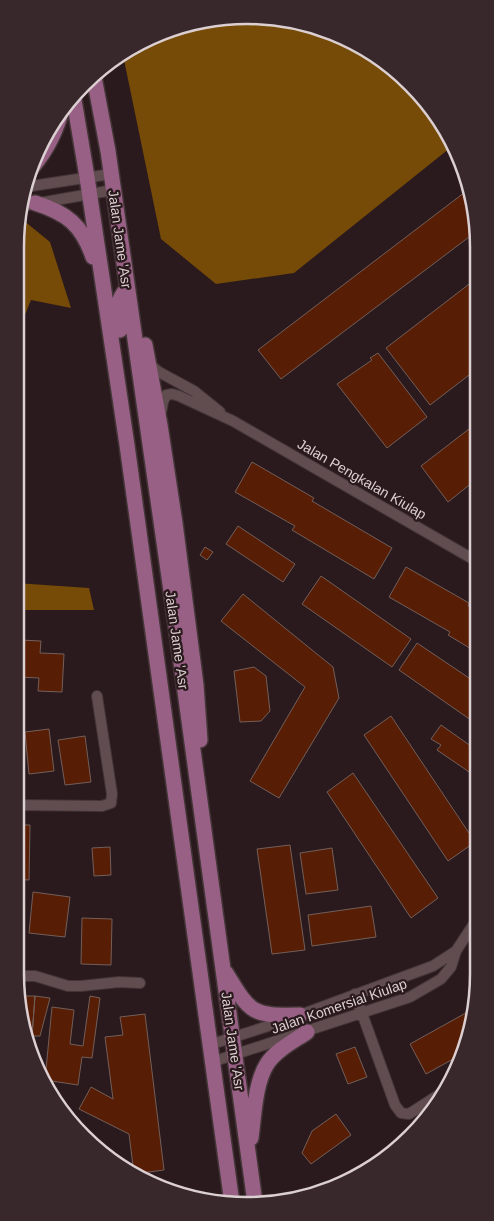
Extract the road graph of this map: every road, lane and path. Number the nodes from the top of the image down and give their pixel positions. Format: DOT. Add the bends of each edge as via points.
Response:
graph roads {
  1 [pos="95,84"];
  2 [pos="75,105"];
  3 [pos="111,174"];
  4 [pos="87,177"];
  5 [pos="32,187"];
  6 [pos="113,190"];
  7 [pos="90,194"];
  8 [pos="28,204"];
  9 [pos="103,284"];
  10 [pos="127,289"];
  11 [pos="148,363"];
  12 [pos="120,401"];
  13 [pos="233,421"];
  14 [pos="160,425"];
  15 [pos="470,557"];
  16 [pos="97,696"];
  17 [pos="24,805"];
  18 [pos="205,837"];
  19 [pos="470,930"];
  20 [pos="456,951"];
  21 [pos="223,967"];
  22 [pos="24,976"];
  23 [pos="140,983"];
  24 [pos="355,994"];
  25 [pos="300,1015"];
  26 [pos="362,1015"];
  27 [pos="307,1032"];
  28 [pos="232,1038"];
  29 [pos="210,1045"];
  30 [pos="235,1055"];
  31 [pos="212,1062"];
  32 [pos="432,1099"];
  33 [pos="248,1156"];
  34 [pos="231,1197"];
  35 [pos="254,1197"];
  1 -- 3 [label="main road, Jalan Jame 'Asr"];
  2 -- 4 [label="main road, Jalan Jame 'Asr"];
  3 -- 4 [label="street"];
  3 -- 6 [label="main road, Jalan Jame 'Asr"];
  4 -- 5 [label="street"];
  4 -- 7 [label="main road, Jalan Jame 'Asr"];
  6 -- 7 [label="street"];
  6 -- 10 [label="main road, Jalan Jame 'Asr"];
  7 -- 8 [label="street"];
  7 -- 9 [label="main road, Jalan Jame 'Asr"];
  8 -- 9 [label="main road" via="51,208 77,226 88,242"];
  9 -- 12 [label="main road, Jalan Jame 'Asr"];
  10 -- 11 [label="main road" via="140,313"];
  10 -- 12 [label="main road" via="121,295 118,312 124,364"];
  10 -- 18 [label="main road, Jalan Jame 'Asr"];
  11 -- 13 [label="street" via="194,391"];
  11 -- 14 [label="main road"];
  12 -- 29 [label="main road, Jalan Jame 'Asr"];
  13 -- 14 [label="street" via="172,394 166,395 163,402"];
  13 -- 15 [label="street, Jalan Pengkalan Kiulap"];
  14 -- 18 [label="main road" via="196,685"];
  16 -- 17 [label="street" via="112,794 110,803 102,806"];
  18 -- 21 [label="main road, Jalan Jame 'Asr"];
  19 -- 20 [label="street, Jalan Komersial Kiulap"];
  20 -- 24 [label="street, Jalan Komersial Kiulap" via="421,972"];
  20 -- 26 [label="street, Jalan Komersial Kiulap" via="451,967 430,987 410,998"];
  21 -- 25 [label="main road" via="247,1004 258,1013"];
  21 -- 28 [label="main road, Jalan Jame 'Asr"];
  22 -- 23 [label="street" via="68,986"];
  24 -- 25 [label="street, Jalan Komersial Kiulap"];
  24 -- 26 [label="street"];
  25 -- 28 [label="street, Jalan Komersial Kiulap"];
  26 -- 27 [label="street, Jalan Komersial Kiulap"];
  26 -- 32 [label="street" via="395,1105 401,1113 409,1114"];
  27 -- 30 [label="street, Jalan Komersial Kiulap"];
  27 -- 33 [label="main road" via="267,1064 256,1100"];
  28 -- 29 [label="street, Jalan Komersial Kiulap"];
  28 -- 30 [label="main road, Jalan Jame 'Asr"];
  29 -- 31 [label="main road, Jalan Jame 'Asr"];
  30 -- 31 [label="street, Jalan Komersial Kiulap"];
  30 -- 33 [label="main road, Jalan Jame 'Asr"];
  31 -- 34 [label="main road, Jalan Jame 'Asr"];
  33 -- 35 [label="main road, Jalan Jame 'Asr"];
}
